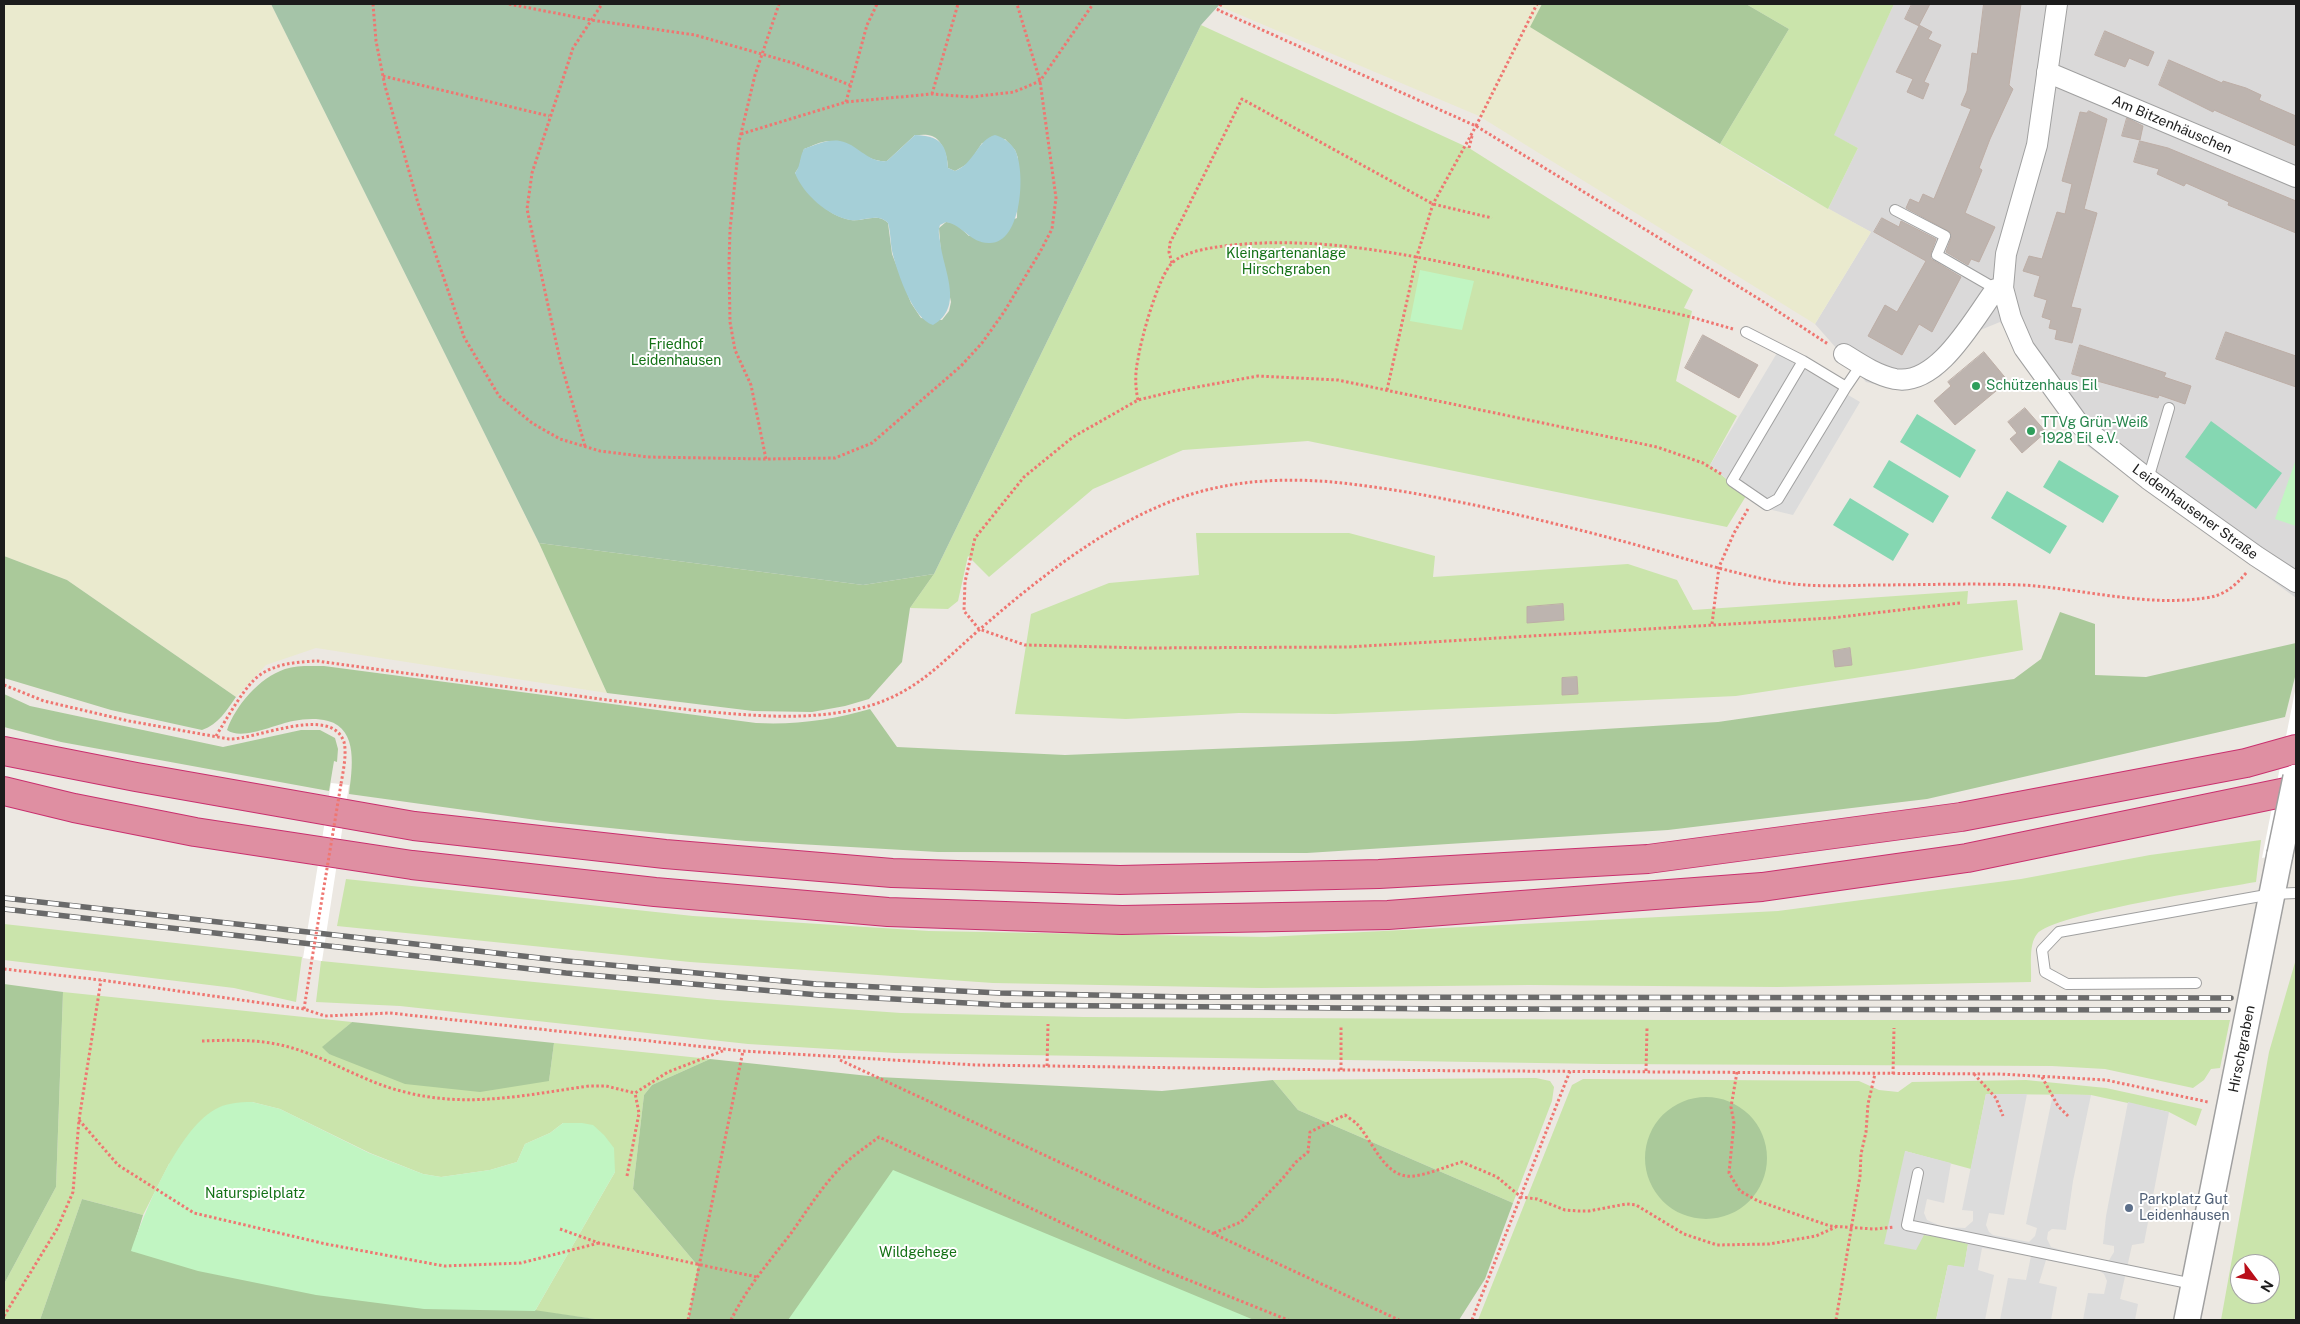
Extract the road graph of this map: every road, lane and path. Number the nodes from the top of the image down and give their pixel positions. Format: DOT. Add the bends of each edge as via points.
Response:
graph roads {
  1 [pos="373,4"];
  2 [pos="509,4"];
  3 [pos="602,4"];
  4 [pos="779,4"];
  5 [pos="877,4"];
  6 [pos="958,4"];
  7 [pos="1017,4"];
  8 [pos="1093,4"];
  9 [pos="1221,4"];
  10 [pos="1537,4"];
  11 [pos="2057,4"];
  12 [pos="591,20"];
  13 [pos="762,55"];
  14 [pos="2047,72"];
  15 [pos="383,76"];
  16 [pos="1040,81"];
  17 [pos="850,85"];
  18 [pos="932,94"];
  19 [pos="846,102"];
  20 [pos="550,115"];
  21 [pos="1476,126"];
  22 [pos="741,134"];
  23 [pos="1468,148"];
  24 [pos="2296,177"];
  25 [pos="1433,204"];
  26 [pos="1896,210"];
  27 [pos="1492,218"];
  28 [pos="1417,256"];
  29 [pos="1172,263"];
  30 [pos="1999,289"];
  31 [pos="1746,332"];
  32 [pos="1844,354"];
  33 [pos="1803,361"];
  34 [pos="1861,365"];
  35 [pos="1846,387"];
  36 [pos="1386,390"];
  37 [pos="1138,400"];
  38 [pos="2169,408"];
  39 [pos="585,446"];
  40 [pos="766,459"];
  41 [pos="2148,479"];
  42 [pos="1732,481"];
  43 [pos="1755,497"];
  44 [pos="2256,556"];
  45 [pos="1719,567"];
  46 [pos="2296,582"];
  47 [pos="1960,603"];
  48 [pos="1712,624"];
  49 [pos="979,629"];
  50 [pos="4,685"];
  51 [pos="216,736"];
  52 [pos="2296,749"];
  53 [pos="4,751"];
  54 [pos="2296,777"];
  55 [pos="2296,790"];
  56 [pos="4,791"];
  57 [pos="2296,804"];
  58 [pos="2200,812"];
  59 [pos="2284,893"];
  60 [pos="4,968"];
  61 [pos="101,980"];
  62 [pos="2196,983"];
  63 [pos="304,1009"];
  64 [pos="1048,1024"];
  65 [pos="1341,1027"];
  66 [pos="1647,1028"];
  67 [pos="1894,1028"];
  68 [pos="202,1041"];
  69 [pos="726,1049"];
  70 [pos="743,1051"];
  71 [pos="837,1058"];
  72 [pos="1047,1066"];
  73 [pos="1341,1070"];
  74 [pos="1570,1071"];
  75 [pos="1646,1071"];
  76 [pos="1737,1072"];
  77 [pos="1875,1074"];
  78 [pos="1893,1074"];
  79 [pos="1974,1074"];
  80 [pos="2042,1076"];
  81 [pos="634,1093"];
  82 [pos="2202,1101"];
  83 [pos="2003,1116"];
  84 [pos="2068,1116"];
  85 [pos="79,1120"];
  86 [pos="1918,1173"];
  87 [pos="627,1176"];
  88 [pos="1521,1197"];
  89 [pos="1907,1226"];
  90 [pos="1836,1227"];
  91 [pos="1850,1228"];
  92 [pos="560,1229"];
  93 [pos="1214,1233"];
  94 [pos="599,1243"];
  95 [pos="698,1266"];
  96 [pos="757,1277"];
  97 [pos="2194,1284"];
  98 [pos="4,1316"];
  99 [pos="688,1320"];
  100 [pos="731,1320"];
  101 [pos="1288,1320"];
  102 [pos="1400,1320"];
  103 [pos="1472,1320"];
  104 [pos="1836,1320"];
  105 [pos="2187,1320"];
  1 -- 15 [label="path"];
  2 -- 12 [label="path"];
  3 -- 12 [label="path"];
  4 -- 13 [label="path"];
  5 -- 17 [label="path" via="867,25"];
  6 -- 18 [label="path"];
  7 -- 16 [label="path"];
  8 -- 16 [label="path"];
  9 -- 21 [label="path" via="1218,10"];
  10 -- 21 [label="path"];
  11 -- 14 [label="street, Leidenhausener Straße"];
  12 -- 13 [label="path" via="695,35"];
  12 -- 20 [label="path" via="573,48"];
  13 -- 17 [label="path" via="793,62"];
  13 -- 22 [label="path"];
  14 -- 24 [label="street, Am Bitzenhäuschen"];
  14 -- 30 [label="street, Leidenhausener Straße" via="2037,145"];
  15 -- 20 [label="path"];
  15 -- 39 [label="path" via="418,203 464,337 489,383 508,405 532,423 560,438"];
  16 -- 18 [label="path" via="1014,92 971,97"];
  16 -- 40 [label="path" via="1056,198 1052,229 993,328 960,366 872,443 835,458"];
  17 -- 19 [label="path"];
  18 -- 19 [label="path"];
  19 -- 22 [label="path"];
  20 -- 39 [label="path" via="532,173 527,209 558,351"];
  21 -- 23 [label="path"];
  21 -- 25 [label="path"];
  21 -- 32 [label="path" via="1759,298"];
  22 -- 40 [label="path" via="730,230 730,322 735,350 752,385"];
  25 -- 27 [label="path"];
  25 -- 28 [label="path"];
  25 -- 29 [label="path" via="1242,99 1170,243"];
  26 -- 30 [label="lane" via="1945,236 1937,255"];
  28 -- 29 [label="path" via="1330,244 1278,242 1213,247"];
  28 -- 31 [label="path"];
  28 -- 36 [label="path"];
  29 -- 37 [label="path" via="1157,291 1138,358"];
  30 -- 34 [label="street" via="1949,354 1928,372 1916,378 1897,380"];
  30 -- 41 [label="street, Leidenhausener Straße" via="2024,348 2079,424"];
  31 -- 33 [label="lane"];
  32 -- 34 [label="street"];
  33 -- 35 [label="lane"];
  33 -- 42 [label="lane"];
  34 -- 35 [label="lane"];
  35 -- 43 [label="lane" via="1778,498 1767,506"];
  36 -- 37 [label="path" via="1338,380 1258,376"];
  36 -- 42 [label="path" via="1657,447 1703,463"];
  37 -- 49 [label="path" via="1073,437 1024,477 975,538 965,582 964,611"];
  38 -- 41 [label="lane"];
  39 -- 40 [label="path" via="648,457"];
  41 -- 44 [label="street, Leidenhausener Straße"];
  42 -- 43 [label="lane"];
  43 -- 45 [label="path"];
  44 -- 45 [label="path" via="2246,574 2232,588 2214,598 2182,601 2028,586 1839,586 1784,582"];
  44 -- 46 [label="street, Leidenhausener Straße"];
  45 -- 48 [label="path"];
  45 -- 49 [label="path" via="1578,530 1416,494 1327,482 1246,482 1191,494 1138,517 1090,544"];
  47 -- 48 [label="path" via="1830,618"];
  48 -- 49 [label="path" via="1348,647 1024,645"];
  49 -- 51 [label="path" via="920,682 869,706 816,715 749,716 627,703 317,661 285,664 254,680"];
  50 -- 51 [label="path" via="44,701"];
  51 -- 63 [label="path, bridge" via="240,739 312,724 335,730 344,743 341,784"];
  52 -- 53 [label="highway" via="2246,763 1961,818 1648,859 1379,874 1120,880 892,873 665,854 414,826"];
  54 -- 59 [label="street, Hirschgraben, bridge" via="2280,854"];
  55 -- 58 [label="highway"];
  56 -- 58 [label="highway" via="194,832 412,866 654,892 888,912 1122,920 1388,915 1762,887 1967,858"];
  57 -- 58 [label="highway"];
  59 -- 62 [label="lane" via="2059,932 2042,950 2045,972 2067,984"];
  59 -- 97 [label="street, Hirschgraben"];
  60 -- 61 [label="path"];
  61 -- 63 [label="path"];
  61 -- 85 [label="path"];
  63 -- 69 [label="path" via="325,1016 390,1013"];
  64 -- 72 [label="path"];
  65 -- 73 [label="path"];
  66 -- 75 [label="path"];
  67 -- 78 [label="path"];
  68 -- 81 [label="path" via="284,1045 401,1091 456,1101 589,1086 606,1086"];
  69 -- 70 [label="path"];
  69 -- 81 [label="path" via="668,1072"];
  70 -- 71 [label="path"];
  70 -- 95 [label="path"];
  71 -- 72 [label="path"];
  71 -- 93 [label="path"];
  72 -- 73 [label="path"];
  73 -- 74 [label="path"];
  74 -- 75 [label="path"];
  74 -- 88 [label="path"];
  75 -- 76 [label="path"];
  76 -- 77 [label="path"];
  76 -- 90 [label="path" via="1731,1107 1734,1122 1729,1173 1740,1191 1758,1201"];
  77 -- 78 [label="path"];
  77 -- 91 [label="path"];
  78 -- 79 [label="path"];
  79 -- 80 [label="path"];
  79 -- 83 [label="path" via="1996,1098"];
  80 -- 82 [label="path" via="2106,1080"];
  80 -- 84 [label="path" via="2058,1106"];
  81 -- 87 [label="path" via="639,1113"];
  85 -- 94 [label="path" via="118,1165 194,1213 326,1244 444,1266 521,1263"];
  85 -- 98 [label="path" via="73,1192 57,1229"];
  86 -- 89 [label="lane"];
  88 -- 90 [label="path" via="1537,1198 1565,1210 1589,1212 1636,1205 1684,1234 1718,1245 1769,1244 1816,1236"];
  88 -- 93 [label="path" via="1496,1177 1462,1162 1414,1176 1395,1172 1372,1148 1358,1125 1345,1115 1310,1132 1308,1152 1284,1178 1241,1222"];
  88 -- 103 [label="path"];
  89 -- 91 [label="path"];
  89 -- 97 [label="lane"];
  90 -- 91 [label="path"];
  91 -- 104 [label="path" via="1850,1246"];
  92 -- 94 [label="path"];
  93 -- 102 [label="path"];
  94 -- 95 [label="path"];
  95 -- 96 [label="path"];
  95 -- 99 [label="path"];
  96 -- 100 [label="path"];
  96 -- 101 [label="path" via="843,1165 879,1136 1148,1263"];
  97 -- 105 [label="street, Hirschgraben"];
}
